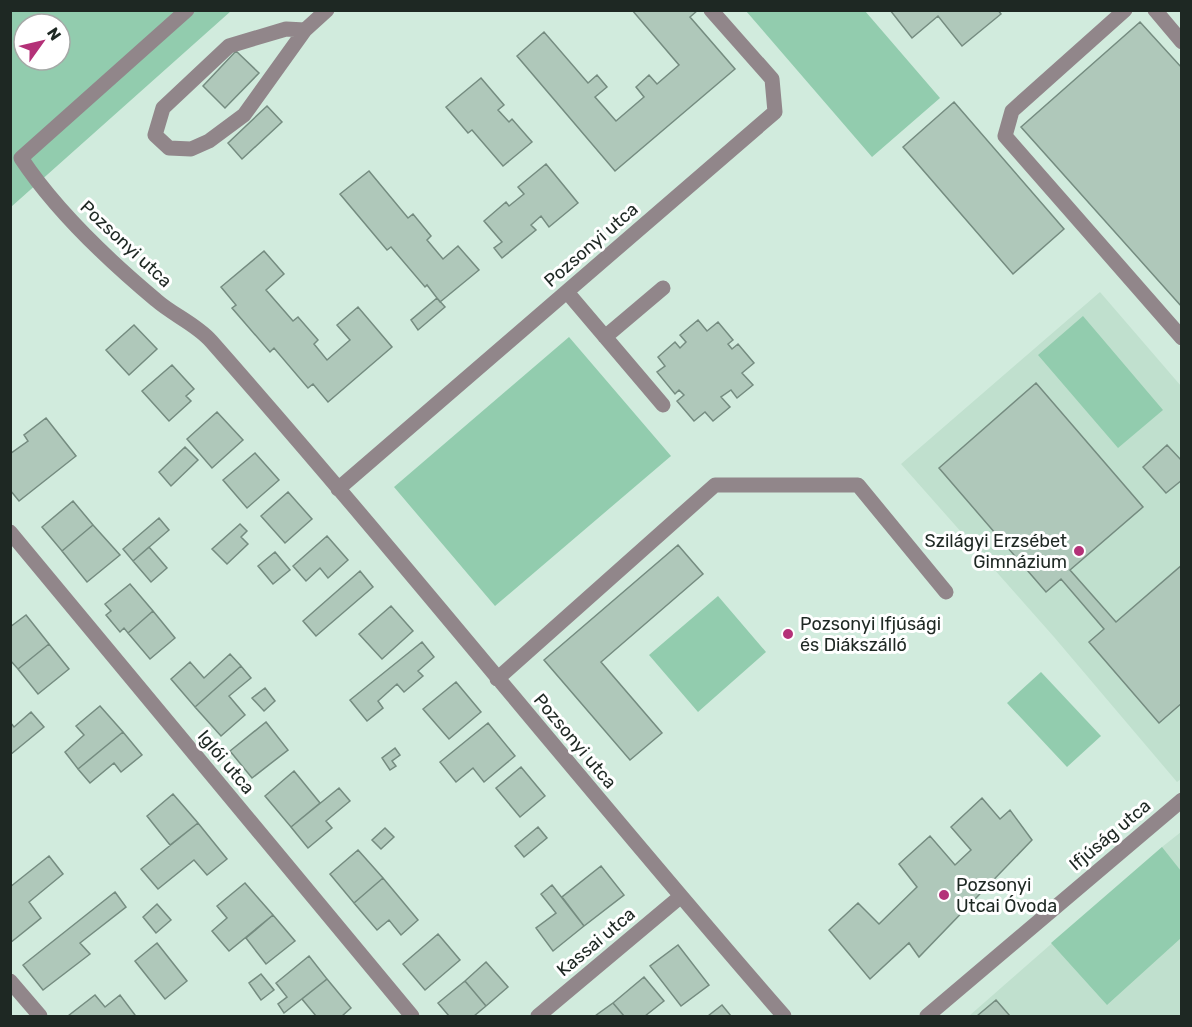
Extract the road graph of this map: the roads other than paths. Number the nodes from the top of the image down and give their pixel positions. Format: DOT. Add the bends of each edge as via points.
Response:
graph roads {
  1 [pos="187,10"];
  2 [pos="327,10"];
  3 [pos="711,10"];
  4 [pos="1125,10"];
  5 [pos="1155,10"];
  6 [pos="305,30"];
  7 [pos="1182,42"];
  8 [pos="663,288"];
  9 [pos="567,292"];
  10 [pos="605,337"];
  11 [pos="1182,338"];
  12 [pos="663,405"];
  13 [pos="338,489"];
  14 [pos="10,532"];
  15 [pos="946,592"];
  16 [pos="497,680"];
  17 [pos="1182,800"];
  18 [pos="680,897"];
  19 [pos="10,981"];
  20 [pos="40,1017"];
  21 [pos="412,1017"];
  22 [pos="538,1017"];
  23 [pos="784,1017"];
  24 [pos="927,1017"];
  1 -- 13 [label="street, Pozsonyi utca" via="21,158 37,182 80,229 157,302 208,338"];
  2 -- 6 [label="street"];
  3 -- 9 [label="street, Pozsonyi utca" via="772,79 775,112"];
  4 -- 11 [label="street" via="1012,111 1005,136"];
  5 -- 7 [label="street"];
  6 -- 6 [label="street" via="244,115 209,141 190,149 169,148 155,135 163,108 229,46 286,29"];
  8 -- 10 [label="street"];
  9 -- 10 [label="street"];
  9 -- 13 [label="street, Pozsonyi utca"];
  10 -- 12 [label="street"];
  13 -- 16 [label="street, Pozsonyi utca"];
  14 -- 21 [label="street, Iglói utca"];
  15 -- 16 [label="street" via="858,485 715,485"];
  16 -- 18 [label="street, Pozsonyi utca"];
  17 -- 24 [label="street, Ifjúság utca"];
  18 -- 22 [label="street, Kassai utca"];
  18 -- 23 [label="street, Pozsonyi utca"];
  19 -- 20 [label="street"];
}
